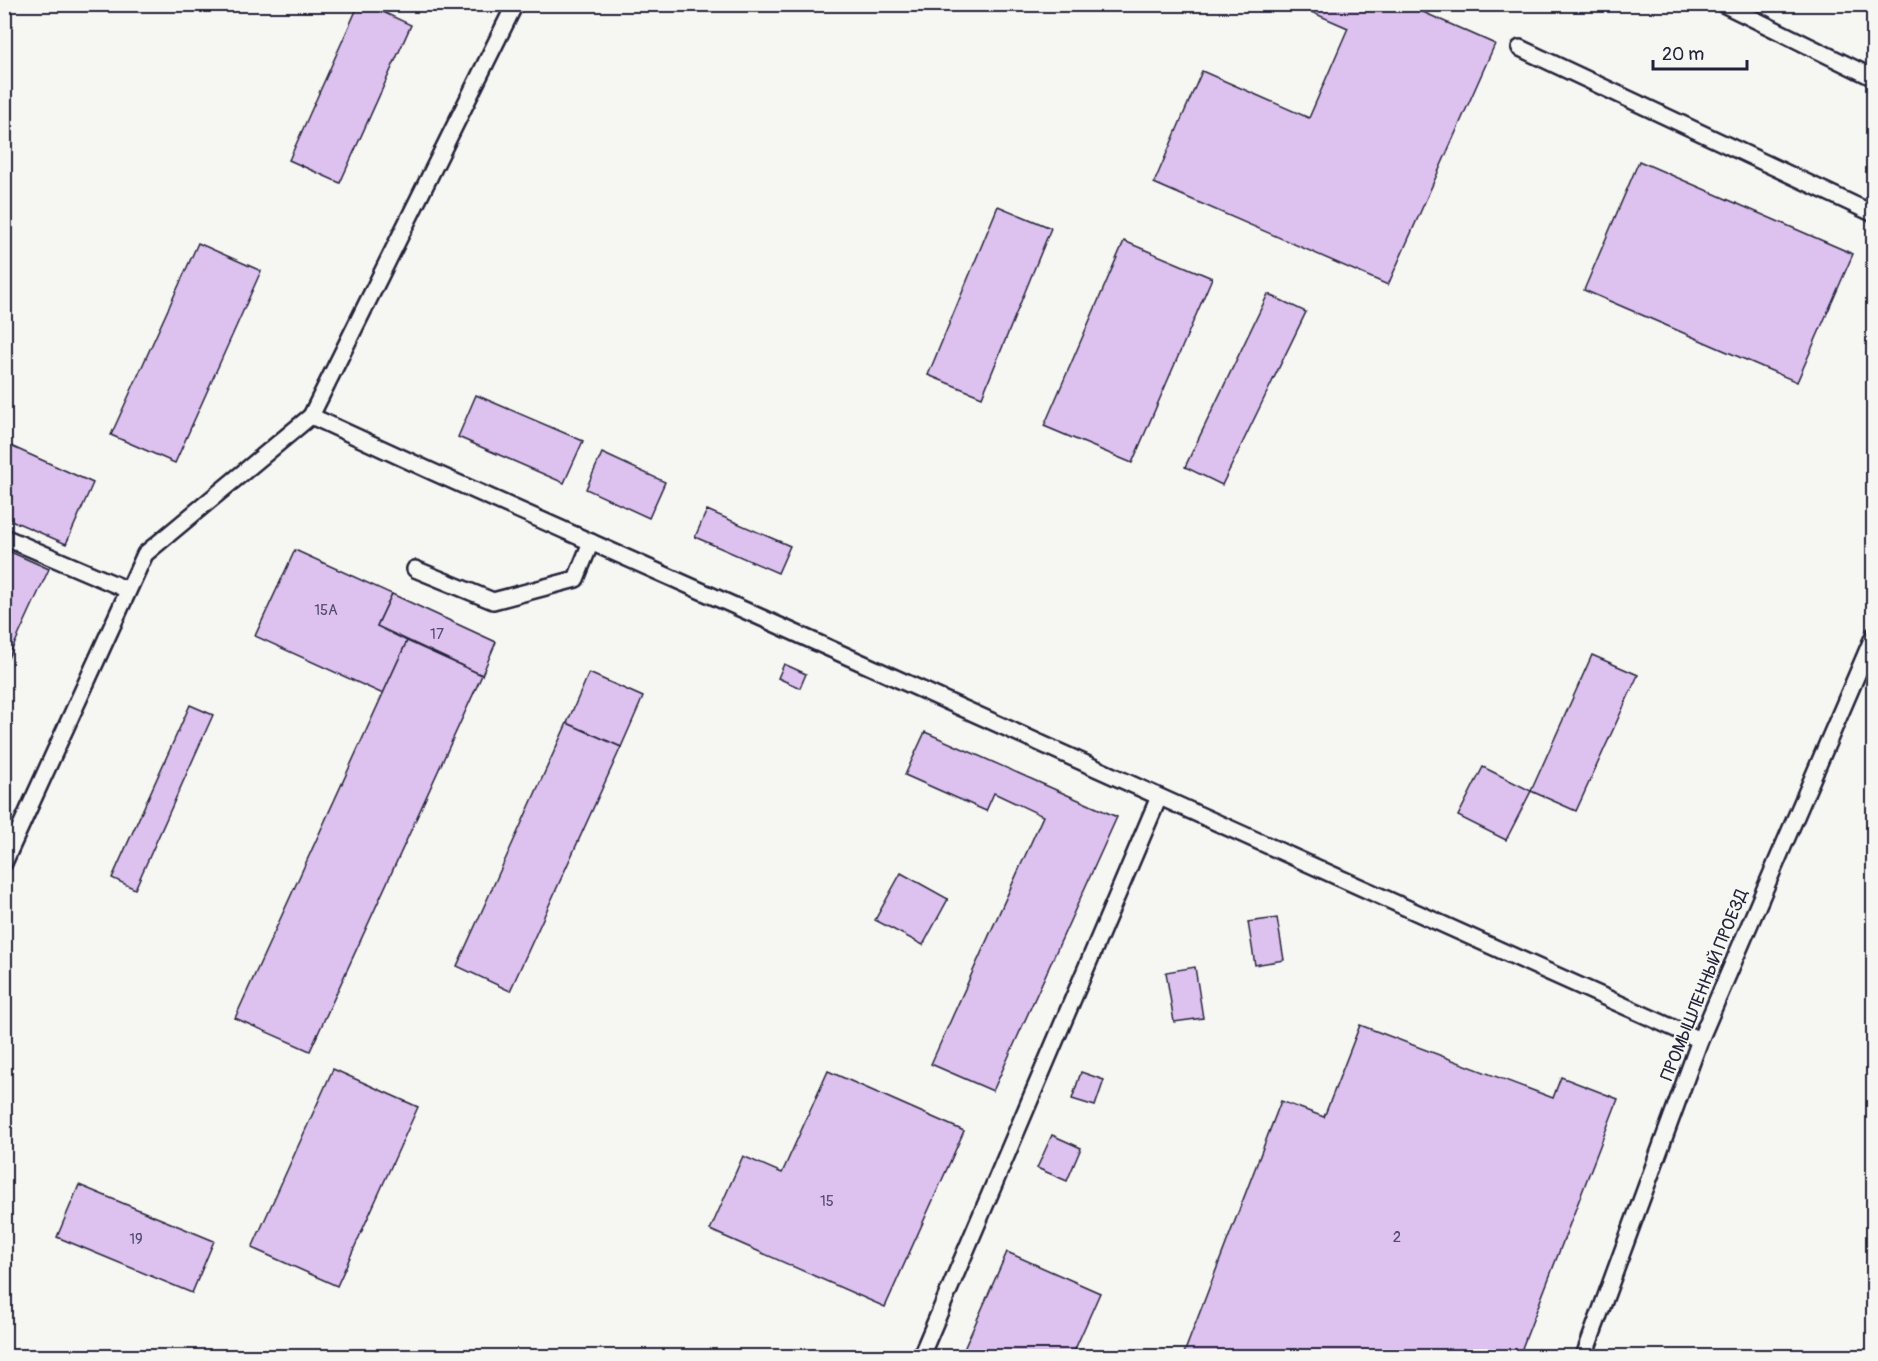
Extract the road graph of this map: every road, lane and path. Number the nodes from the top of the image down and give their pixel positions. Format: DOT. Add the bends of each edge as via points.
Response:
graph roads {
  1 [pos="515,4"];
  2 [pos="1723,4"];
  3 [pos="1520,48"];
  4 [pos="1874,78"];
  5 [pos="1874,214"];
  6 [pos="311,416"];
  7 [pos="4,537"];
  8 [pos="591,542"];
  9 [pos="415,570"];
  10 [pos="128,590"];
  11 [pos="1874,635"];
  12 [pos="1159,797"];
  13 [pos="4,863"];
  14 [pos="1700,1040"];
  15 [pos="921,1356"];
  16 [pos="1584,1356"];
  1 -- 6 [label="lane"];
  2 -- 4 [label="lane"];
  3 -- 5 [label="lane"];
  6 -- 8 [label="lane"];
  6 -- 10 [label="lane" via="145,554"];
  7 -- 10 [label="lane"];
  8 -- 9 [label="lane" via="576,579 493,601"];
  8 -- 12 [label="lane"];
  10 -- 13 [label="lane"];
  11 -- 14 [label="lane, ПРОМЫШЛЕННЫЙ ПРОЕЗД"];
  12 -- 14 [label="lane"];
  12 -- 15 [label="lane"];
  14 -- 16 [label="lane, ПРОМЫШЛЕННЫЙ ПРОЕЗД"];
}
